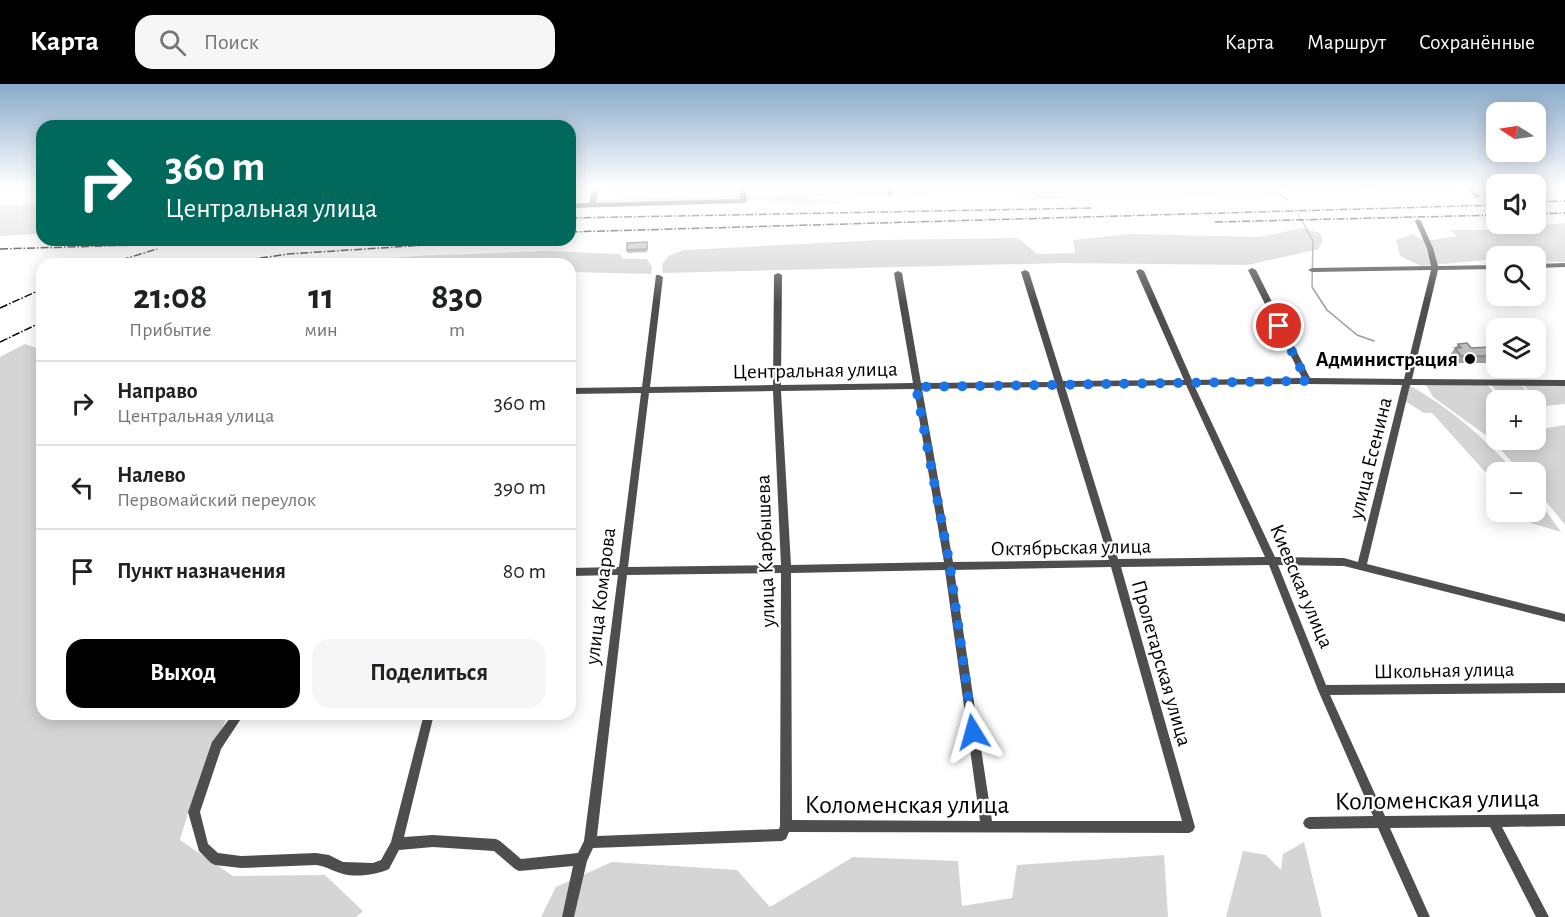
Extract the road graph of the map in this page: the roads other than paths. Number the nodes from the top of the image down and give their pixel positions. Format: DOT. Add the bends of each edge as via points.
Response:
graph roads {
  1 [pos="1420,225"];
  2 [pos="1565,265"];
  3 [pos="1546,266"];
  4 [pos="1486,267"];
  5 [pos="1435,268"];
  6 [pos="1252,270"];
  7 [pos="1312,270"];
  8 [pos="1140,271"];
  9 [pos="1025,272"];
  10 [pos="898,273"];
  11 [pos="778,275"];
  12 [pos="659,277"];
  13 [pos="1307,381"];
  14 [pos="1189,383"];
  15 [pos="1407,383"];
  16 [pos="1565,383"];
  17 [pos="1059,386"];
  18 [pos="916,387"];
  19 [pos="644,390"];
  20 [pos="777,390"];
  21 [pos="576,391"];
  22 [pos="1272,561"];
  23 [pos="1115,564"];
  24 [pos="950,566"];
  25 [pos="1362,566"];
  26 [pos="786,569"];
  27 [pos="623,571"];
  28 [pos="576,572"];
  29 [pos="1565,618"];
  30 [pos="1565,688"];
  31 [pos="1323,690"];
  32 [pos="235,720"];
  33 [pos="427,720"];
  34 [pos="1565,820"];
  35 [pos="1493,821"];
  36 [pos="1188,823"];
  37 [pos="1309,823"];
  38 [pos="1382,823"];
  39 [pos="786,826"];
  40 [pos="987,826"];
  41 [pos="590,842"];
  42 [pos="396,844"];
  43 [pos="581,859"];
  44 [pos="568,917"];
  45 [pos="1424,917"];
  46 [pos="1543,917"];
  1 -- 5 [label="street"];
  2 -- 3 [label="street"];
  4 -- 5 [label="street"];
  5 -- 7 [label="street"];
  5 -- 15 [label="street, улица Есенина"];
  6 -- 13 [label="street"];
  8 -- 14 [label="street, Киевская улица"];
  9 -- 17 [label="street, Пролетарская улица"];
  10 -- 18 [label="street"];
  11 -- 20 [label="street, улица Карбышева"];
  12 -- 19 [label="street, улица Комарова"];
  13 -- 14 [label="street, Центральная улица"];
  13 -- 15 [label="street, Центральная улица"];
  14 -- 17 [label="street, Центральная улица"];
  14 -- 22 [label="street, Киевская улица"];
  15 -- 16 [label="street, Центральная улица"];
  15 -- 25 [label="street, улица Есенина"];
  17 -- 18 [label="street, Центральная улица"];
  17 -- 23 [label="street, Пролетарская улица"];
  18 -- 20 [label="street, Центральная улица"];
  18 -- 24 [label="street"];
  19 -- 20 [label="street, Центральная улица"];
  19 -- 21 [label="street, Центральная улица"];
  19 -- 27 [label="street, улица Комарова"];
  20 -- 26 [label="street, улица Карбышева"];
  22 -- 23 [label="street, Октябрьская улица"];
  22 -- 25 [label="street, Октябрьская улица"];
  22 -- 31 [label="street, Киевская улица"];
  23 -- 24 [label="street, Октябрьская улица"];
  23 -- 36 [label="street, Пролетарская улица"];
  24 -- 26 [label="street, Октябрьская улица"];
  24 -- 40 [label="street"];
  25 -- 29 [label="street, Октябрьская улица"];
  26 -- 27 [label="street, Октябрьская улица"];
  26 -- 39 [label="street, улица Карбышева"];
  27 -- 28 [label="street, Октябрьская улица"];
  27 -- 41 [label="street, улица Комарова"];
  30 -- 31 [label="street, Школьная улица"];
  31 -- 38 [label="street, Киевская улица"];
  32 -- 42 [label="street" via="216,746 194,812 203,847 215,859 316,859 342,868 372,869 385,866"];
  33 -- 42 [label="street"];
  34 -- 35 [label="street, Коломенская улица"];
  35 -- 38 [label="street, Коломенская улица"];
  35 -- 46 [label="street"];
  36 -- 40 [label="street, Коломенская улица" via="1189,827"];
  37 -- 38 [label="street, Коломенская улица"];
  38 -- 45 [label="street, Киевская улица"];
  39 -- 40 [label="street, Коломенская улица"];
  39 -- 41 [label="street, Коломенская улица" via="782,835"];
  41 -- 43 [label="street, улица Комарова"];
  42 -- 43 [label="street" via="433,841 496,845 519,865"];
  43 -- 44 [label="street, улица Комарова"];
}
